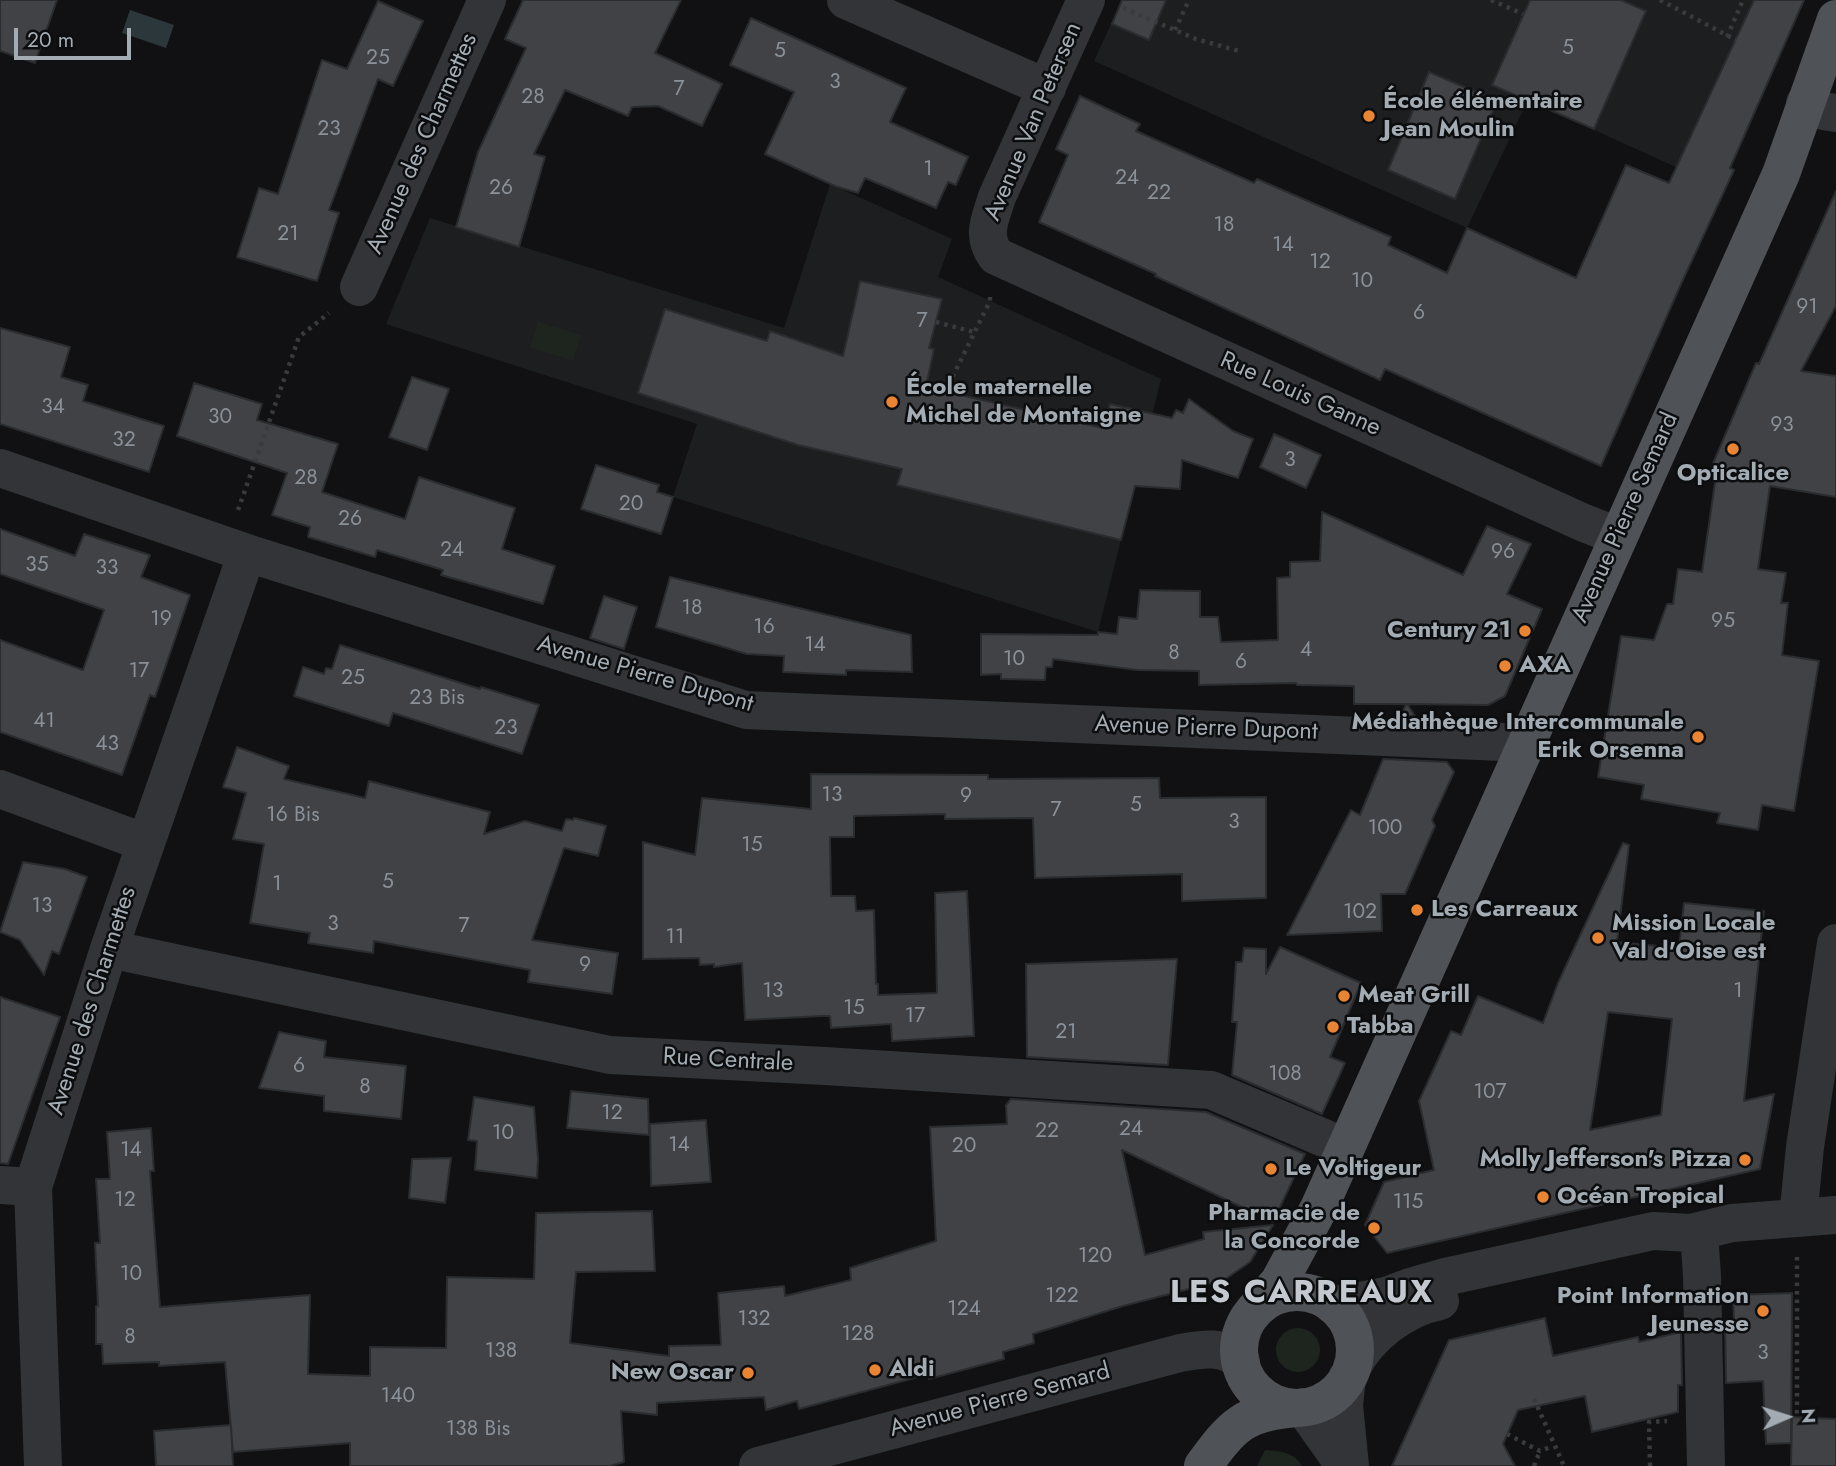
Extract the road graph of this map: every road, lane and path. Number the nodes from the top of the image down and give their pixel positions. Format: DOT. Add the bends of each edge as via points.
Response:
graph roads {
  1 [pos="487,0"];
  2 [pos="846,0"];
  3 [pos="1189,0"];
  4 [pos="1491,0"];
  5 [pos="1660,0"];
  6 [pos="1743,0"];
  7 [pos="1103,3"];
  8 [pos="1523,14"];
  9 [pos="1836,19"];
  10 [pos="1175,30"];
  11 [pos="1727,37"];
  12 [pos="1736,40"];
  13 [pos="1239,51"];
  14 [pos="1047,88"];
  15 [pos="1825,104"];
  16 [pos="987,244"];
  17 [pos="359,287"];
  18 [pos="990,290"];
  19 [pos="936,322"];
  20 [pos="974,332"];
  21 [pos="945,392"];
  22 [pos="0,468"];
  23 [pos="1618,536"];
  24 [pos="233,548"];
  25 [pos="1526,743"];
  26 [pos="0,789"];
  27 [pos="146,843"];
  28 [pos="1836,943"];
  29 [pos="109,949"];
  30 [pos="1345,1147"];
  31 [pos="16,1186"];
  32 [pos="1319,1208"];
  33 [pos="1836,1215"];
  34 [pos="1798,1218"];
  35 [pos="1695,1233"];
  36 [pos="1331,1304"];
  37 [pos="1253,1312"];
  38 [pos="1241,1364"];
  39 [pos="1350,1372"];
  40 [pos="1534,1399"];
  41 [pos="1300,1408"];
  42 [pos="1797,1417"];
  43 [pos="1507,1434"];
  44 [pos="1553,1446"];
  45 [pos="1541,1451"];
  46 [pos="43,1466"];
  47 [pos="758,1466"];
  48 [pos="1203,1466"];
  49 [pos="1345,1466"];
  50 [pos="1350,1466"];
  51 [pos="1534,1466"];
  52 [pos="1564,1466"];
  53 [pos="1706,1466"];
  1 -- 17 [label="street, Avenue des Charmettes"];
  2 -- 14 [label="street"];
  3 -- 10 [label="path"];
  4 -- 8 [label="path"];
  5 -- 11 [label="path"];
  6 -- 11 [label="path"];
  7 -- 10 [label="path"];
  7 -- 14 [label="street, Avenue Van Petersen"];
  9 -- 15 [label="main road, Avenue Pierre Semard"];
  10 -- 13 [label="path"];
  11 -- 12 [label="path"];
  14 -- 16 [label="street, Avenue Van Petersen" via="997,197"];
  15 -- 23 [label="main road, Avenue Pierre Semard" via="1781,174"];
  16 -- 23 [label="street, Rue Louis Ganne" via="996,256 1022,270"];
  17 -- 24 [label="path" via="299,337 230,531"];
  18 -- 20 [label="path" via="990,301"];
  19 -- 20 [label="path"];
  20 -- 21 [label="path"];
  22 -- 24 [label="street, Avenue Pierre Dupont"];
  23 -- 25 [label="main road, Avenue Pierre Semard"];
  24 -- 25 [label="street, Avenue Pierre Dupont" via="746,710"];
  24 -- 27 [label="street, Avenue des Charmettes"];
  25 -- 30 [label="main road, Avenue Pierre Semard"];
  26 -- 27 [label="street"];
  27 -- 29 [label="street, Avenue des Charmettes"];
  28 -- 34 [label="street"];
  29 -- 30 [label="street, Rue Centrale" via="610,1055 1210,1090"];
  29 -- 31 [label="street, Avenue des Charmettes"];
  30 -- 32 [label="main road, Avenue Pierre Semard"];
  31 -- 46 [label="street, Avenue des Charmettes"];
  32 -- 36 [label="main road" via="1314,1235 1316,1267"];
  32 -- 37 [label="main road" via="1279,1282"];
  33 -- 34 [label="street"];
  34 -- 35 [label="street" via="1732,1223"];
  34 -- 42 [label="path"];
  35 -- 36 [label="street" via="1653,1231 1445,1277 1386,1296"];
  35 -- 39 [label="street" via="1656,1252 1412,1310 1375,1336"];
  35 -- 53 [label="street" via="1702,1276"];
  36 -- 37 [label="main road" via="1310,1294 1290,1293 1269,1299"];
  36 -- 39 [label="main road" via="1353,1336"];
  37 -- 38 [label="main road" via="1242,1331"];
  38 -- 41 [label="main road" via="1263,1397"];
  38 -- 47 [label="street, Avenue Pierre Semard" via="1232,1354 1216,1349 1180,1353"];
  38 -- 48 [label="main road" via="1235,1393"];
  39 -- 41 [label="main road" via="1331,1396"];
  39 -- 50 [label="street" via="1344,1405"];
  40 -- 44 [label="path"];
  41 -- 48 [label="main road" via="1248,1418 1220,1442"];
  41 -- 49 [label="street"];
  43 -- 45 [label="path"];
  44 -- 45 [label="path"];
  44 -- 52 [label="path"];
  45 -- 51 [label="path"];
}
